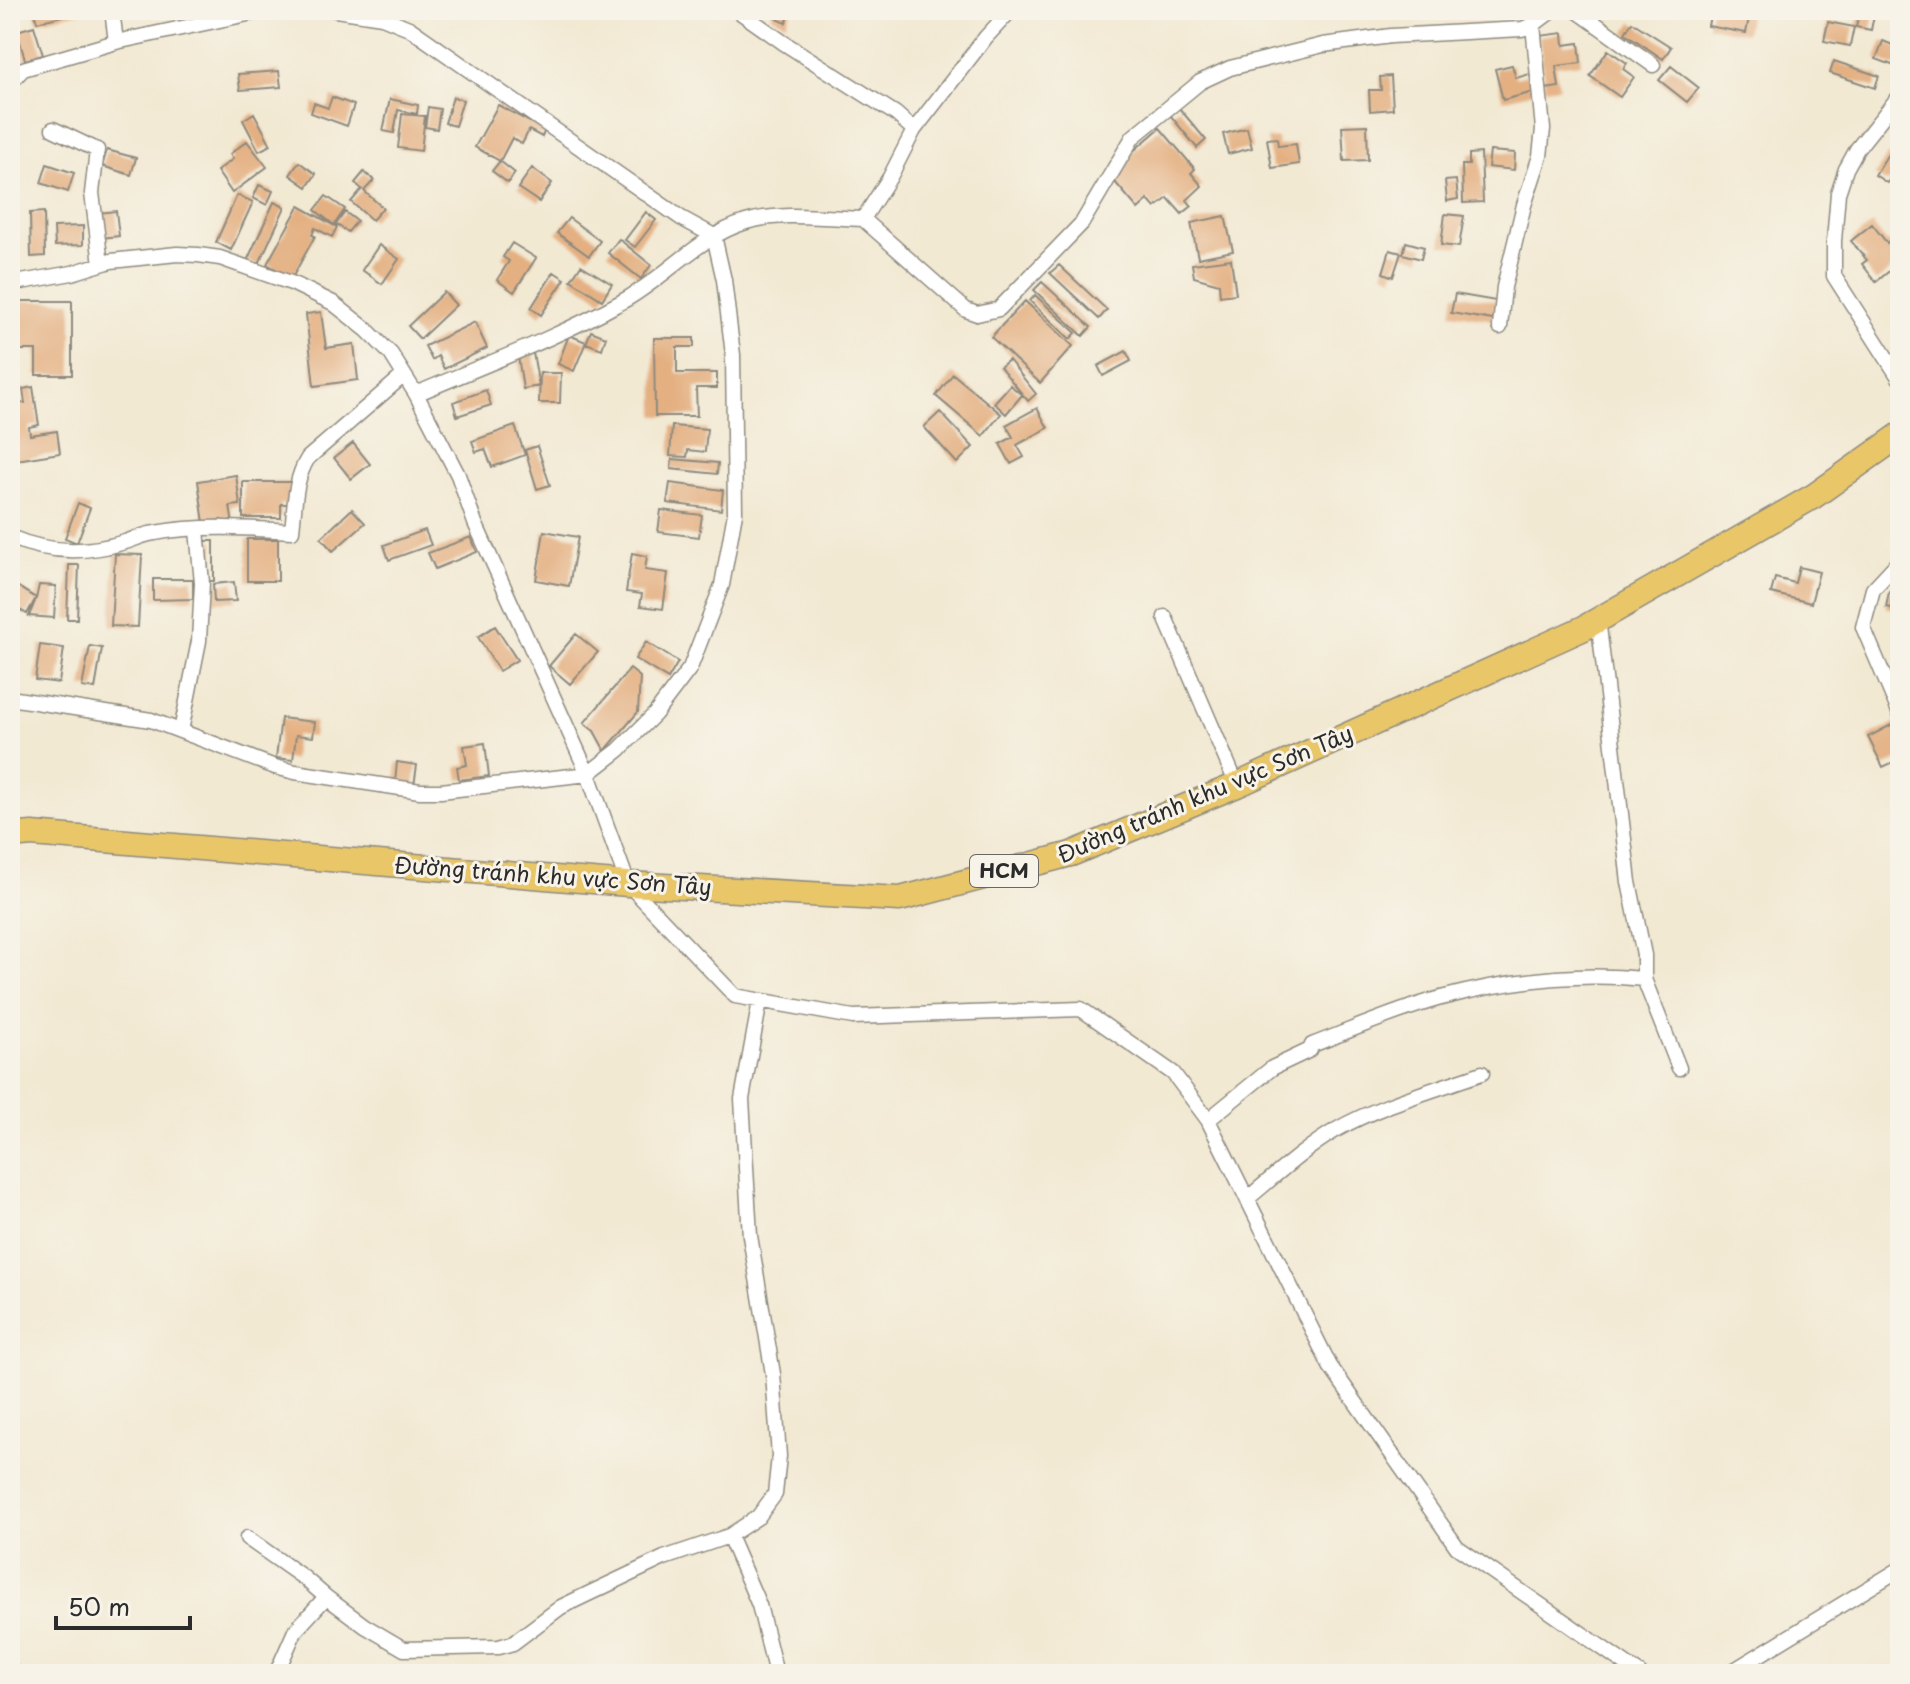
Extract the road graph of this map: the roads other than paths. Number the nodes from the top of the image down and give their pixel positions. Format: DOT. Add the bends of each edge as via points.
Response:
graph roads {
  1 [pos="112,10"];
  2 [pos="278,10"];
  3 [pos="336,10"];
  4 [pos="737,10"];
  5 [pos="1011,10"];
  6 [pos="1553,10"];
  7 [pos="1576,10"];
  8 [pos="1533,25"];
  9 [pos="116,42"];
  10 [pos="1653,65"];
  11 [pos="10,83"];
  12 [pos="1900,95"];
  13 [pos="53,129"];
  14 [pos="914,130"];
  15 [pos="863,219"];
  16 [pos="714,236"];
  17 [pos="101,264"];
  18 [pos="10,284"];
  19 [pos="1500,327"];
  20 [pos="404,375"];
  21 [pos="1900,379"];
  22 [pos="416,394"];
  23 [pos="1900,435"];
  24 [pos="197,530"];
  25 [pos="10,537"];
  26 [pos="1900,560"];
  27 [pos="1165,617"];
  28 [pos="1598,618"];
  29 [pos="10,698"];
  30 [pos="1900,714"];
  31 [pos="181,731"];
  32 [pos="588,774"];
  33 [pos="1237,785"];
  34 [pos="10,836"];
  35 [pos="628,884"];
  36 [pos="1644,979"];
  37 [pos="760,1001"];
  38 [pos="1679,1068"];
  39 [pos="1482,1073"];
  40 [pos="1208,1120"];
  41 [pos="1247,1199"];
  42 [pos="729,1536"];
  43 [pos="247,1538"];
  44 [pos="1900,1569"];
  45 [pos="326,1597"];
  46 [pos="10,1673"];
  47 [pos="17,1674"];
  48 [pos="276,1674"];
  49 [pos="776,1674"];
  50 [pos="1640,1674"];
  51 [pos="1728,1674"];
  1 -- 9 [label="street"];
  2 -- 9 [label="street"];
  3 -- 16 [label="street" via="382,17 409,28"];
  4 -- 14 [label="street"];
  5 -- 14 [label="street"];
  6 -- 8 [label="street"];
  7 -- 10 [label="street"];
  8 -- 15 [label="street" via="1323,45 1230,68 1200,82 1133,137 1082,223 999,309 987,313 966,310"];
  8 -- 19 [label="street" via="1543,129 1504,287"];
  9 -- 11 [label="street" via="23,69"];
  12 -- 21 [label="street" via="1846,169 1834,241 1834,276"];
  13 -- 17 [label="street" via="97,150 92,193"];
  14 -- 15 [label="street"];
  15 -- 16 [label="street" via="774,218"];
  16 -- 22 [label="street" via="626,300"];
  16 -- 32 [label="street" via="733,355 735,513 722,585 690,668 655,714"];
  17 -- 18 [label="street"];
  17 -- 20 [label="street" via="198,255 294,284 333,303 367,330"];
  20 -- 22 [label="street"];
  20 -- 24 [label="street" via="308,458 300,470 292,531"];
  22 -- 32 [label="street" via="458,475"];
  23 -- 28 [label="highway, Đường tránh khu vực Sơn Tây / HCM" via="1814,496"];
  24 -- 25 [label="street" via="153,533 80,550 34,548"];
  24 -- 31 [label="street" via="202,583 199,641"];
  26 -- 30 [label="street" via="1873,589 1863,627"];
  27 -- 33 [label="street"];
  28 -- 33 [label="highway, Đường tránh khu vực Sơn Tây / HCM"];
  28 -- 36 [label="street"];
  29 -- 31 [label="street" via="133,716"];
  31 -- 32 [label="street" via="295,772 420,791"];
  32 -- 35 [label="street"];
  33 -- 35 [label="highway, Đường tránh khu vực Sơn Tây / HCM" via="1071,854 900,899"];
  34 -- 35 [label="highway, Đường tránh khu vực Sơn Tây / HCM"];
  35 -- 37 [label="street" via="735,996"];
  36 -- 38 [label="street"];
  36 -- 40 [label="street" via="1596,976 1526,982 1439,999 1312,1045 1272,1068"];
  37 -- 40 [label="street" via="853,1017 1081,1009 1173,1073"];
  37 -- 42 [label="street" via="742,1099 750,1236 773,1374 779,1456 775,1494 758,1517"];
  39 -- 41 [label="street" via="1337,1129"];
  40 -- 41 [label="street"];
  41 -- 50 [label="street" via="1330,1366 1457,1547"];
  42 -- 45 [label="street" via="664,1558 561,1607 513,1643 499,1647 404,1649"];
  42 -- 49 [label="street" via="759,1605"];
  43 -- 45 [label="street"];
  44 -- 51 [label="street"];
  45 -- 48 [label="street" via="295,1631"];
  46 -- 47 [label="street"];
}
